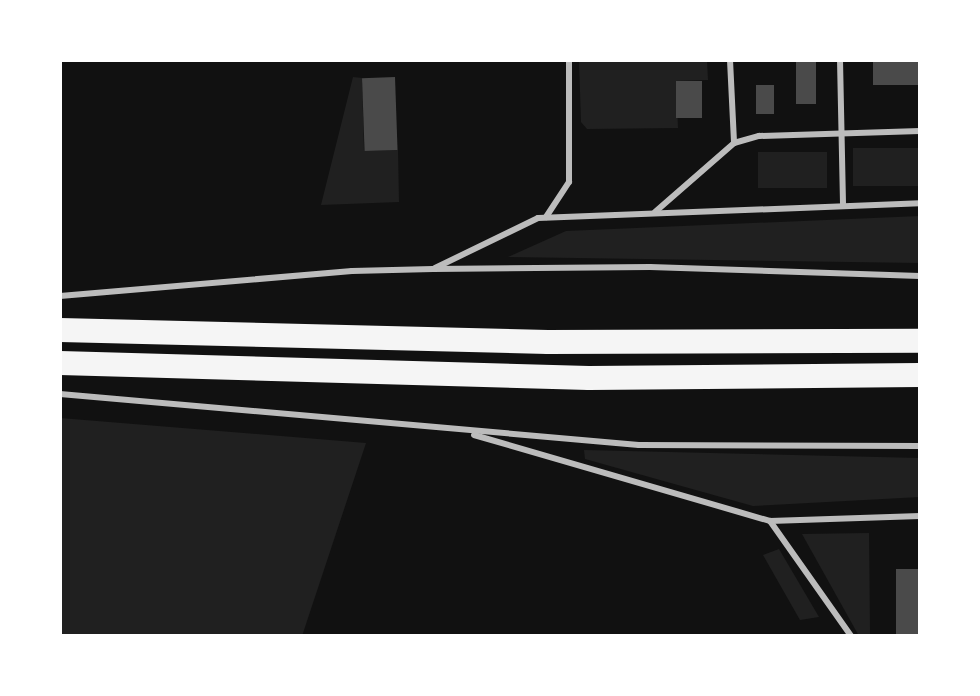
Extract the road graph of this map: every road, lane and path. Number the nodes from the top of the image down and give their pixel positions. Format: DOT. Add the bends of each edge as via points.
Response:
graph roads {
  1 [pos="569,60"];
  2 [pos="730,60"];
  3 [pos="840,60"];
  4 [pos="920,131"];
  5 [pos="842,134"];
  6 [pos="734,143"];
  7 [pos="920,203"];
  8 [pos="843,205"];
  9 [pos="655,212"];
  10 [pos="546,217"];
  11 [pos="433,269"];
  12 [pos="920,276"];
  13 [pos="60,296"];
  14 [pos="60,330"];
  15 [pos="920,341"];
  16 [pos="60,363"];
  17 [pos="920,375"];
  18 [pos="60,394"];
  19 [pos="459,431"];
  20 [pos="920,446"];
  21 [pos="920,516"];
  22 [pos="770,521"];
  23 [pos="851,636"];
  1 -- 10 [label="lane" via="569,182"];
  2 -- 6 [label="lane"];
  3 -- 5 [label="lane"];
  4 -- 5 [label="lane"];
  5 -- 6 [label="lane" via="759,136"];
  5 -- 8 [label="lane"];
  6 -- 9 [label="lane"];
  7 -- 8 [label="lane"];
  8 -- 9 [label="lane"];
  9 -- 10 [label="lane"];
  10 -- 11 [label="lane"];
  11 -- 12 [label="lane" via="650,267"];
  11 -- 13 [label="lane"];
  14 -- 15 [label="highway" via="548,342"];
  16 -- 17 [label="highway" via="589,378"];
  18 -- 19 [label="lane"];
  19 -- 20 [label="lane" via="639,445"];
  19 -- 22 [label="lane"];
  21 -- 22 [label="lane"];
  22 -- 23 [label="lane"];
}
